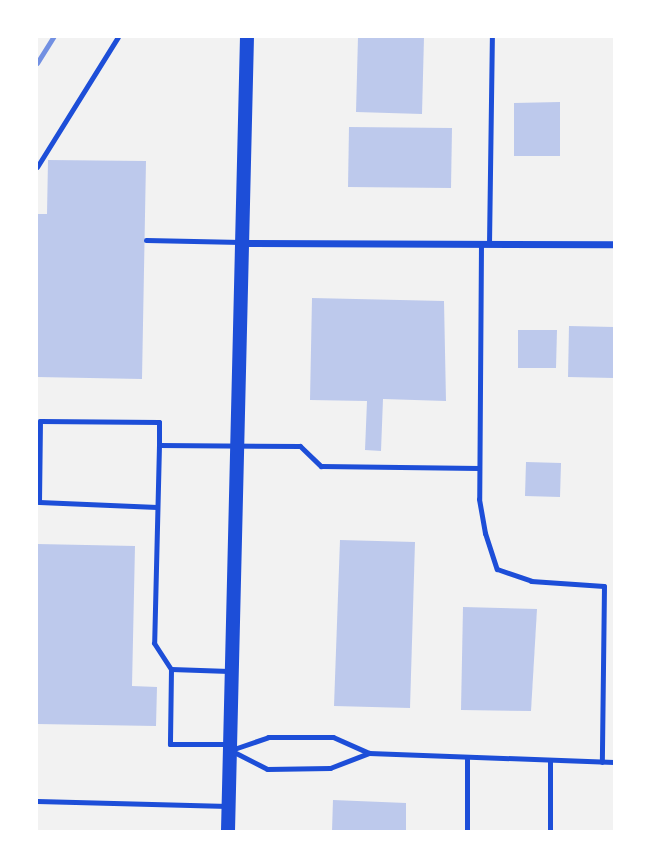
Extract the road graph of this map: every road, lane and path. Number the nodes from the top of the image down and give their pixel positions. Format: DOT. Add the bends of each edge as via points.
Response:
graph roads {
  1 [pos="118,37"];
  2 [pos="247,37"];
  3 [pos="492,37"];
  4 [pos="37,167"];
  5 [pos="146,240"];
  6 [pos="244,243"];
  7 [pos="485,244"];
  8 [pos="614,244"];
  9 [pos="159,445"];
  10 [pos="238,447"];
  11 [pos="479,468"];
  12 [pos="157,506"];
  13 [pos="171,669"];
  14 [pos="232,671"];
  15 [pos="230,747"];
  16 [pos="369,754"];
  17 [pos="467,759"];
  18 [pos="550,761"];
  19 [pos="602,762"];
  20 [pos="614,762"];
  21 [pos="37,801"];
  22 [pos="228,806"];
  23 [pos="228,831"];
  24 [pos="467,831"];
  25 [pos="550,831"];
  1 -- 4 [label="lane"];
  2 -- 6 [label="main road"];
  3 -- 7 [label="lane"];
  5 -- 6 [label="lane"];
  6 -- 7 [label="street"];
  6 -- 10 [label="main road"];
  7 -- 8 [label="street"];
  7 -- 11 [label="lane"];
  9 -- 10 [label="lane"];
  9 -- 12 [label="lane"];
  9 -- 12 [label="lane" via="159,422 40,421 38,502"];
  10 -- 11 [label="lane" via="300,446 321,466"];
  10 -- 14 [label="main road"];
  11 -- 19 [label="lane" via="485,533 497,569 531,581 604,586"];
  12 -- 13 [label="lane" via="154,643"];
  13 -- 14 [label="lane"];
  13 -- 15 [label="lane" via="170,744"];
  14 -- 15 [label="main road"];
  15 -- 16 [label="lane" via="292,736 332,737"];
  15 -- 16 [label="lane" via="267,769 330,768"];
  15 -- 22 [label="main road"];
  16 -- 17 [label="lane"];
  17 -- 18 [label="lane"];
  17 -- 24 [label="lane"];
  18 -- 19 [label="lane"];
  18 -- 25 [label="lane"];
  19 -- 20 [label="lane"];
  21 -- 22 [label="lane"];
  22 -- 23 [label="main road"];
}
